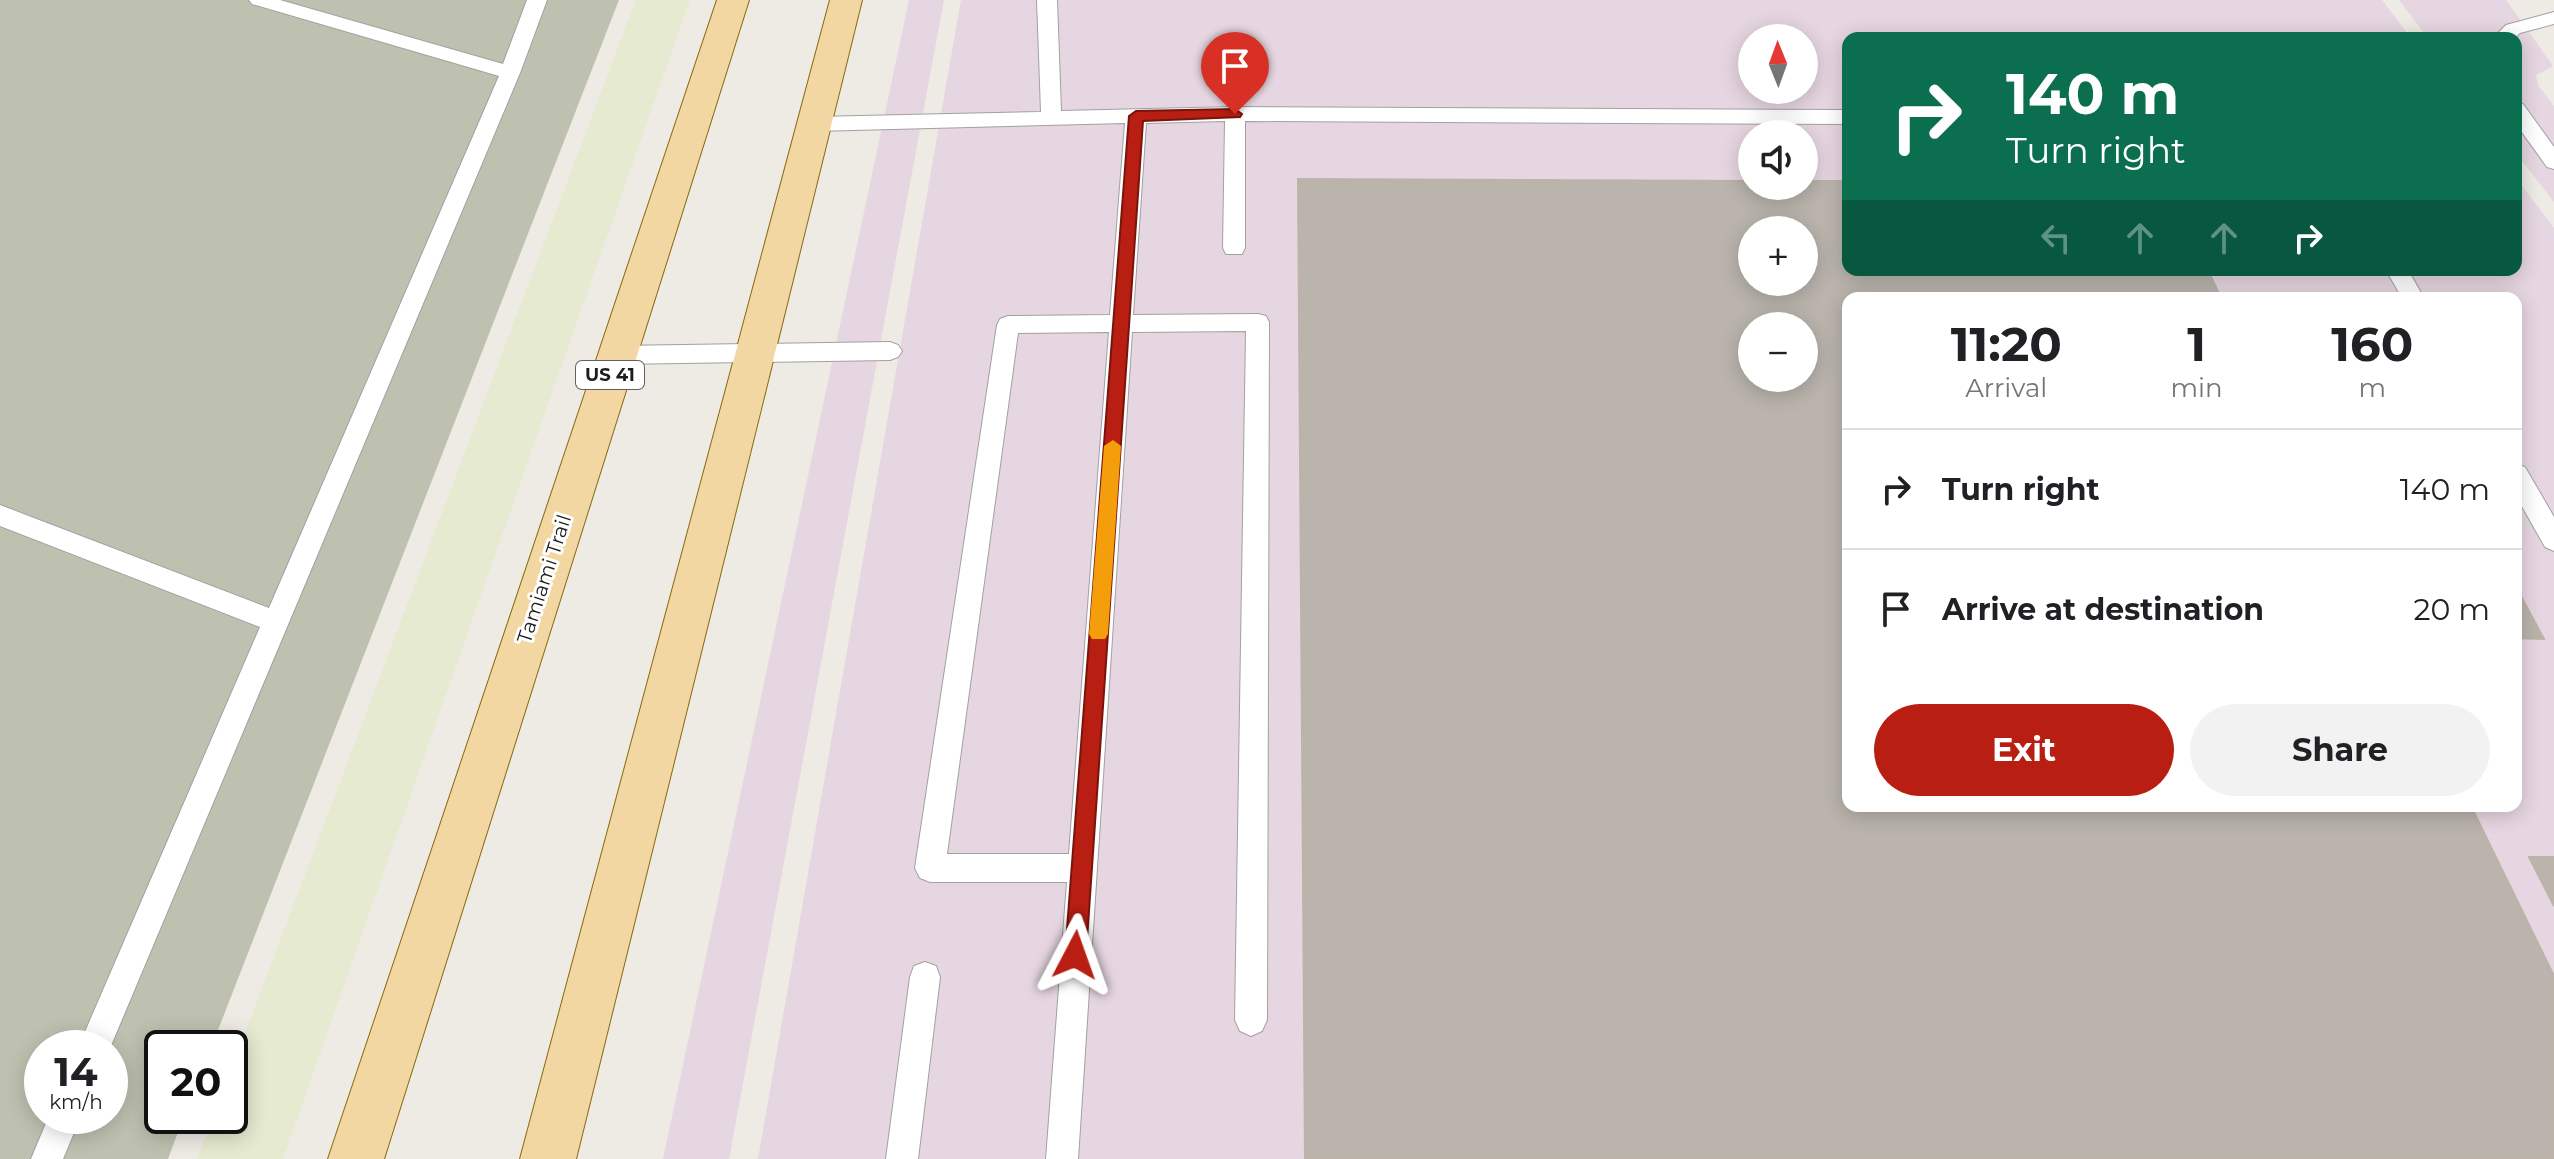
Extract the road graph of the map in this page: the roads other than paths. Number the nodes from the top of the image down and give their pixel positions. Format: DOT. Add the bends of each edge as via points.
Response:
graph roads {
  1 [pos="259,0"];
  2 [pos="537,0"];
  3 [pos="733,0"];
  4 [pos="846,0"];
  5 [pos="1047,0"];
  6 [pos="2554,18"];
  7 [pos="2510,32"];
  8 [pos="510,73"];
  9 [pos="1235,114"];
  10 [pos="1136,116"];
  11 [pos="1842,117"];
  12 [pos="1051,118"];
  13 [pos="2522,121"];
  14 [pos="815,124"];
  15 [pos="2554,162"];
  16 [pos="1234,248"];
  17 [pos="1122,322"];
  18 [pos="890,351"];
  19 [pos="756,353"];
  20 [pos="617,355"];
  21 [pos="2522,484"];
  22 [pos="0,515"];
  23 [pos="2554,540"];
  24 [pos="276,622"];
  25 [pos="1081,868"];
  26 [pos="925,977"];
  27 [pos="1251,1020"];
  28 [pos="102,1030"];
  29 [pos="57,1134"];
  30 [pos="47,1159"];
  31 [pos="356,1159"];
  32 [pos="548,1159"];
  33 [pos="902,1159"];
  34 [pos="1062,1159"];
  1 -- 8 [label="lane"];
  2 -- 8 [label="lane"];
  3 -- 20 [label="main road, Tamiami Trail / US 41"];
  4 -- 14 [label="main road"];
  5 -- 12 [label="lane"];
  6 -- 7 [label="lane"];
  8 -- 24 [label="lane"];
  9 -- 10 [label="lane"];
  9 -- 11 [label="lane"];
  9 -- 16 [label="lane"];
  10 -- 12 [label="lane"];
  10 -- 17 [label="lane"];
  12 -- 14 [label="lane"];
  13 -- 15 [label="lane"];
  14 -- 19 [label="main road"];
  17 -- 25 [label="lane"];
  17 -- 25 [label="lane" via="1008,325 930,868"];
  17 -- 27 [label="lane" via="1258,322"];
  18 -- 19 [label="lane"];
  19 -- 20 [label="lane"];
  19 -- 32 [label="main road"];
  20 -- 31 [label="main road, Tamiami Trail / US 41"];
  21 -- 23 [label="lane"];
  22 -- 24 [label="lane"];
  24 -- 28 [label="lane"];
  25 -- 34 [label="lane"];
  26 -- 33 [label="lane"];
  29 -- 30 [label="lane"];
}
